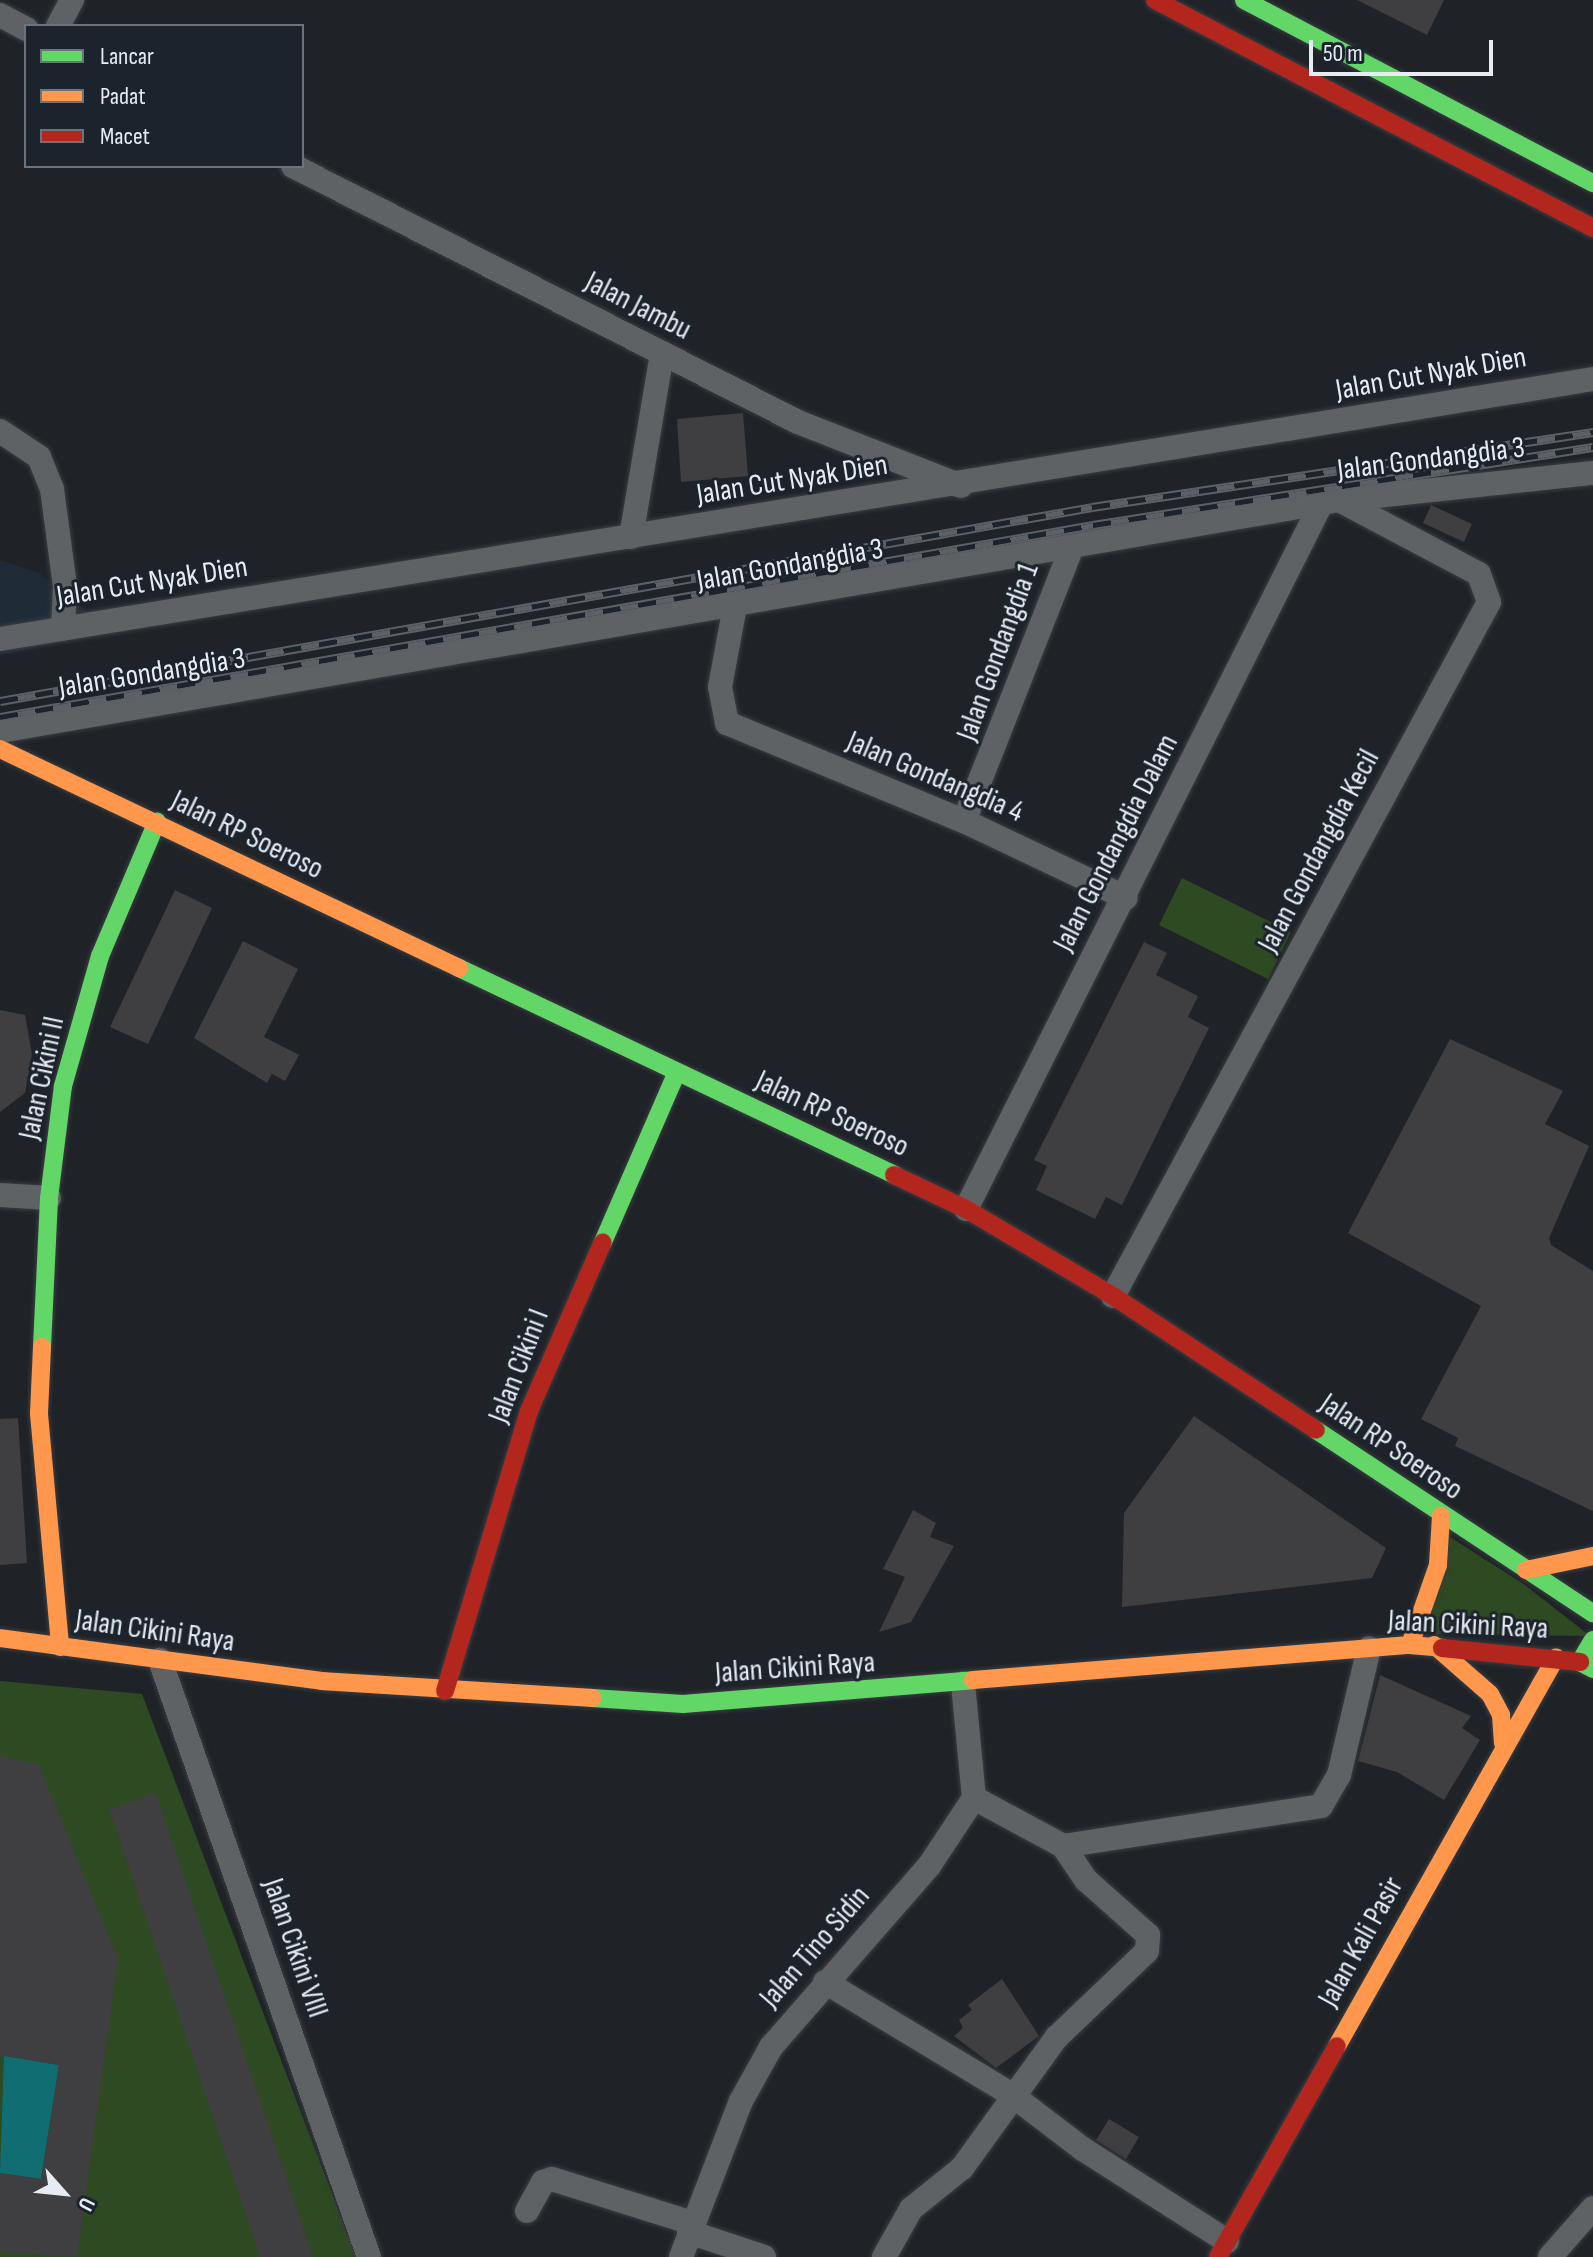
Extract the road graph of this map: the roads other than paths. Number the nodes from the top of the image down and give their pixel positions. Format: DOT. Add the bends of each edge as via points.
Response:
graph roads {
  1 [pos="72,0"];
  2 [pos="1156,0"];
  3 [pos="1244,0"];
  4 [pos="1272,0"];
  5 [pos="0,15"];
  6 [pos="59,24"];
  7 [pos="24,28"];
  8 [pos="1298,31"];
  9 [pos="297,168"];
  10 [pos="1593,183"];
  11 [pos="1593,228"];
  12 [pos="662,354"];
  13 [pos="1593,379"];
  14 [pos="0,431"];
  15 [pos="1593,473"];
  16 [pos="961,486"];
  17 [pos="1330,502"];
  18 [pos="631,537"];
  19 [pos="1071,549"];
  20 [pos="735,606"];
  21 [pos="63,629"];
  22 [pos="0,639"];
  23 [pos="0,731"];
  24 [pos="0,749"];
  25 [pos="964,821"];
  26 [pos="157,822"];
  27 [pos="1126,898"];
  28 [pos="677,1072"];
  29 [pos="0,1195"];
  30 [pos="49,1198"];
  31 [pos="966,1209"];
  32 [pos="1113,1296"];
  33 [pos="1441,1516"];
  34 [pos="1593,1556"];
  35 [pos="1526,1570"];
  36 [pos="1593,1613"];
  37 [pos="0,1638"];
  38 [pos="1593,1640"];
  39 [pos="1410,1645"];
  40 [pos="1434,1645"];
  41 [pos="60,1647"];
  42 [pos="1369,1648"];
  43 [pos="1556,1657"];
  44 [pos="160,1660"];
  45 [pos="1586,1666"];
  46 [pos="963,1684"];
  47 [pos="445,1691"];
  48 [pos="1503,1743"];
  49 [pos="974,1798"];
  50 [pos="1063,1846"];
  51 [pos="825,1982"];
  52 [pos="1012,2095"];
  53 [pos="1593,2208"];
  54 [pos="527,2211"];
  55 [pos="690,2228"];
  56 [pos="1222,2249"];
  57 [pos="1562,2253"];
  58 [pos="369,2257"];
  59 [pos="681,2257"];
  60 [pos="764,2257"];
  61 [pos="884,2257"];
  1 -- 6 [label="street"];
  2 -- 11 [label="main road"];
  3 -- 8 [label="main road"];
  4 -- 8 [label="street"];
  5 -- 7 [label="street"];
  8 -- 10 [label="main road"];
  9 -- 12 [label="street, Jalan Jambu"];
  12 -- 16 [label="street, Jalan Jambu" via="798,422"];
  12 -- 18 [label="street"];
  13 -- 16 [label="street, Jalan Cut Nyak Dien"];
  14 -- 21 [label="street" via="26,445 47,473 58,516"];
  15 -- 17 [label="street, Jalan Gondangdia 3"];
  16 -- 18 [label="street, Jalan Cut Nyak Dien"];
  17 -- 19 [label="street, Jalan Gondangdia 3"];
  17 -- 27 [label="street, Jalan Gondangdia Dalam"];
  17 -- 32 [label="street, Jalan Gondangdia Kecil" via="1479,574 1489,602"];
  18 -- 21 [label="street, Jalan Cut Nyak Dien"];
  19 -- 20 [label="street, Jalan Gondangdia 3"];
  19 -- 25 [label="street, Jalan Gondangdia 1"];
  20 -- 23 [label="street, Jalan Gondangdia 3"];
  20 -- 25 [label="street, Jalan Gondangdia 4" via="720,715 746,734"];
  21 -- 22 [label="street, Jalan Cut Nyak Dien"];
  24 -- 26 [label="main road, Jalan RP Soeroso"];
  25 -- 27 [label="street, Jalan Gondangdia 4"];
  26 -- 28 [label="main road, Jalan RP Soeroso"];
  26 -- 30 [label="main road, Jalan Cikini II" via="96,971 63,1086"];
  27 -- 31 [label="street, Jalan Gondangdia Dalam"];
  28 -- 31 [label="main road, Jalan RP Soeroso"];
  28 -- 47 [label="main road, Jalan Cikini I" via="529,1411"];
  29 -- 30 [label="street"];
  30 -- 41 [label="main road, Jalan Cikini II" via="39,1414"];
  31 -- 32 [label="main road, Jalan RP Soeroso"];
  32 -- 33 [label="main road, Jalan RP Soeroso"];
  33 -- 35 [label="main road, Jalan RP Soeroso"];
  33 -- 39 [label="main road" via="1438,1565"];
  34 -- 35 [label="main road"];
  35 -- 36 [label="main road, Jalan RP Soeroso"];
  37 -- 41 [label="main road, Jalan Cikini Raya"];
  38 -- 45 [label="main road"];
  39 -- 40 [label="main road, Jalan Cikini Raya"];
  39 -- 42 [label="main road, Jalan Cikini Raya"];
  40 -- 43 [label="main road, Jalan Cikini Raya"];
  40 -- 48 [label="main road" via="1490,1694"];
  41 -- 44 [label="main road, Jalan Cikini Raya"];
  42 -- 46 [label="main road, Jalan Cikini Raya"];
  42 -- 50 [label="street" via="1339,1775 1321,1806"];
  43 -- 45 [label="main road, Jalan Cikini Raya"];
  43 -- 48 [label="main road, Jalan Kali Pasir"];
  44 -- 47 [label="main road, Jalan Cikini Raya"];
  44 -- 58 [label="street, Jalan Cikini VIII"];
  46 -- 47 [label="main road, Jalan Cikini Raya" via="683,1704"];
  46 -- 49 [label="street"];
  48 -- 56 [label="main road, Jalan Kali Pasir"];
  49 -- 50 [label="street"];
  49 -- 51 [label="street, Jalan Tino Sidin" via="929,1866"];
  50 -- 52 [label="street" via="1086,1880 1148,1935 1147,1951 1057,2037"];
  51 -- 52 [label="street"];
  51 -- 55 [label="street, Jalan Tino Sidin" via="764,2060"];
  52 -- 56 [label="street"];
  52 -- 61 [label="street" via="962,2168 911,2209"];
  53 -- 57 [label="street"];
  54 -- 55 [label="street" via="543,2182 552,2179"];
  55 -- 59 [label="street, Jalan Tino Sidin"];
  55 -- 60 [label="street"];
}
